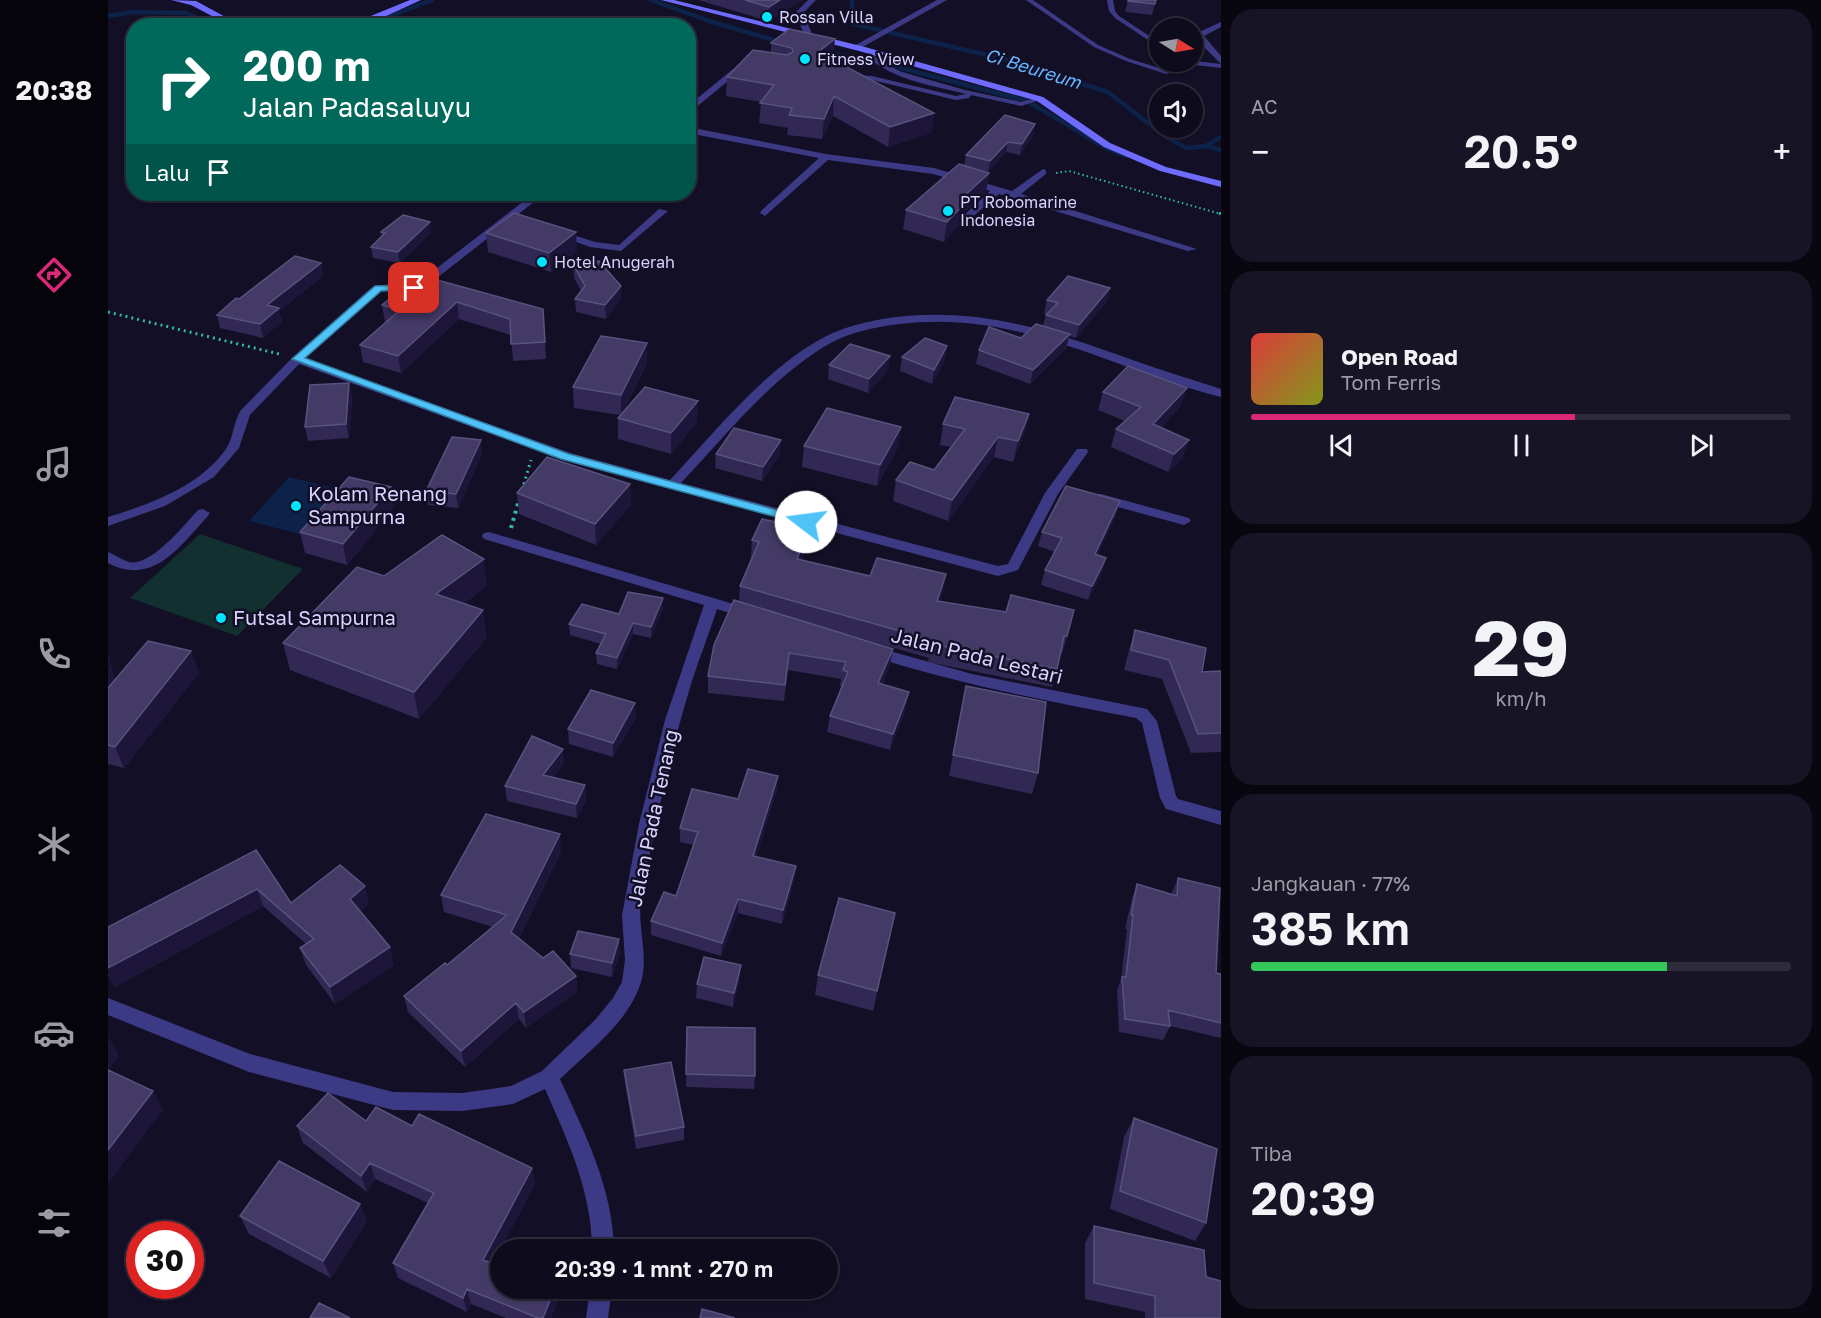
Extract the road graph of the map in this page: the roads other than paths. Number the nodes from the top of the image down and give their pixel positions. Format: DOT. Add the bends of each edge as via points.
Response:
graph roads {
  1 [pos="176,0"];
  2 [pos="417,0"];
  3 [pos="665,0"];
  4 [pos="812,0"];
  5 [pos="1029,0"];
  6 [pos="1110,0"];
  7 [pos="941,1"];
  8 [pos="223,18"];
  9 [pos="375,18"];
  10 [pos="1221,24"];
  11 [pos="809,36"];
  12 [pos="1149,39"];
  13 [pos="859,48"];
  14 [pos="872,52"];
  15 [pos="750,62"];
  16 [pos="1221,62"];
  17 [pos="1203,63"];
  18 [pos="1221,66"];
  19 [pos="1149,67"];
  20 [pos="859,85"];
  21 [pos="970,92"];
  22 [pos="1034,101"];
  23 [pos="696,105"];
  24 [pos="696,132"];
  25 [pos="826,157"];
  26 [pos="1043,171"];
  27 [pos="1221,184"];
  28 [pos="998,189"];
  29 [pos="1014,195"];
  30 [pos="532,201"];
  31 [pos="663,211"];
  32 [pos="765,213"];
  33 [pos="964,221"];
  34 [pos="541,228"];
  35 [pos="1192,249"];
  36 [pos="297,359"];
  37 [pos="1221,393"];
  38 [pos="1082,452"];
  39 [pos="671,486"];
  40 [pos="1092,495"];
  41 [pos="202,513"];
  42 [pos="1184,521"];
  43 [pos="108,522"];
  44 [pos="489,536"];
  45 [pos="108,557"];
  46 [pos="712,603"];
  47 [pos="770,620"];
  48 [pos="860,647"];
  49 [pos="1221,818"];
  50 [pos="108,1006"];
  51 [pos="549,1077"];
  52 [pos="604,1239"];
  53 [pos="600,1299"];
  54 [pos="597,1318"];
  1 -- 8 [label="main road" via="194,3"];
  2 -- 9 [label="main road"];
  3 -- 11 [label="main road"];
  4 -- 11 [label="street" via="799,13"];
  5 -- 19 [label="lane" via="1096,46"];
  6 -- 12 [label="lane" via="1117,17"];
  7 -- 13 [label="street" via="938,8"];
  10 -- 16 [label="street" via="1200,35 1200,39"];
  11 -- 13 [label="main road"];
  13 -- 14 [label="main road"];
  14 -- 21 [label="lane" via="878,65 893,72"];
  14 -- 22 [label="main road"];
  15 -- 23 [label="street"];
  17 -- 18 [label="lane"];
  20 -- 21 [label="lane" via="847,80 872,78 956,98 967,97"];
  21 -- 22 [label="lane" via="1021,104"];
  22 -- 27 [label="main road" via="1107,145 1163,169"];
  24 -- 25 [label="street"];
  25 -- 28 [label="street" via="934,171"];
  25 -- 32 [label="street"];
  26 -- 29 [label="street"];
  28 -- 29 [label="street"];
  28 -- 33 [label="street"];
  29 -- 35 [label="street"];
  30 -- 36 [label="street" via="514,219 424,283 414,288 386,287 374,291"];
  31 -- 34 [label="street" via="621,248 594,245"];
  36 -- 39 [label="street" via="565,456"];
  36 -- 43 [label="street" via="242,417 233,448 212,471 168,500"];
  37 -- 39 [label="street" via="1021,325 927,316 870,325 838,335 812,350 748,405"];
  38 -- 39 [label="street" via="1064,487 1052,493 1013,567 1005,571"];
  40 -- 42 [label="street"];
  41 -- 45 [label="street" via="147,566 131,567"];
  44 -- 46 [label="street"];
  46 -- 47 [label="street"];
  46 -- 51 [label="street, Jalan Pada Tenang" via="680,694 651,814 631,908 635,958 631,983 609,1018"];
  48 -- 49 [label="street, Jalan Pada Lestari" via="920,668 1013,690 1142,713 1149,721 1172,804"];
  50 -- 51 [label="street, Jalan Pada Tenang" via="249,1064 393,1101 462,1102 513,1095"];
  51 -- 52 [label="street" via="584,1160"];
  53 -- 54 [label="street"];
}
